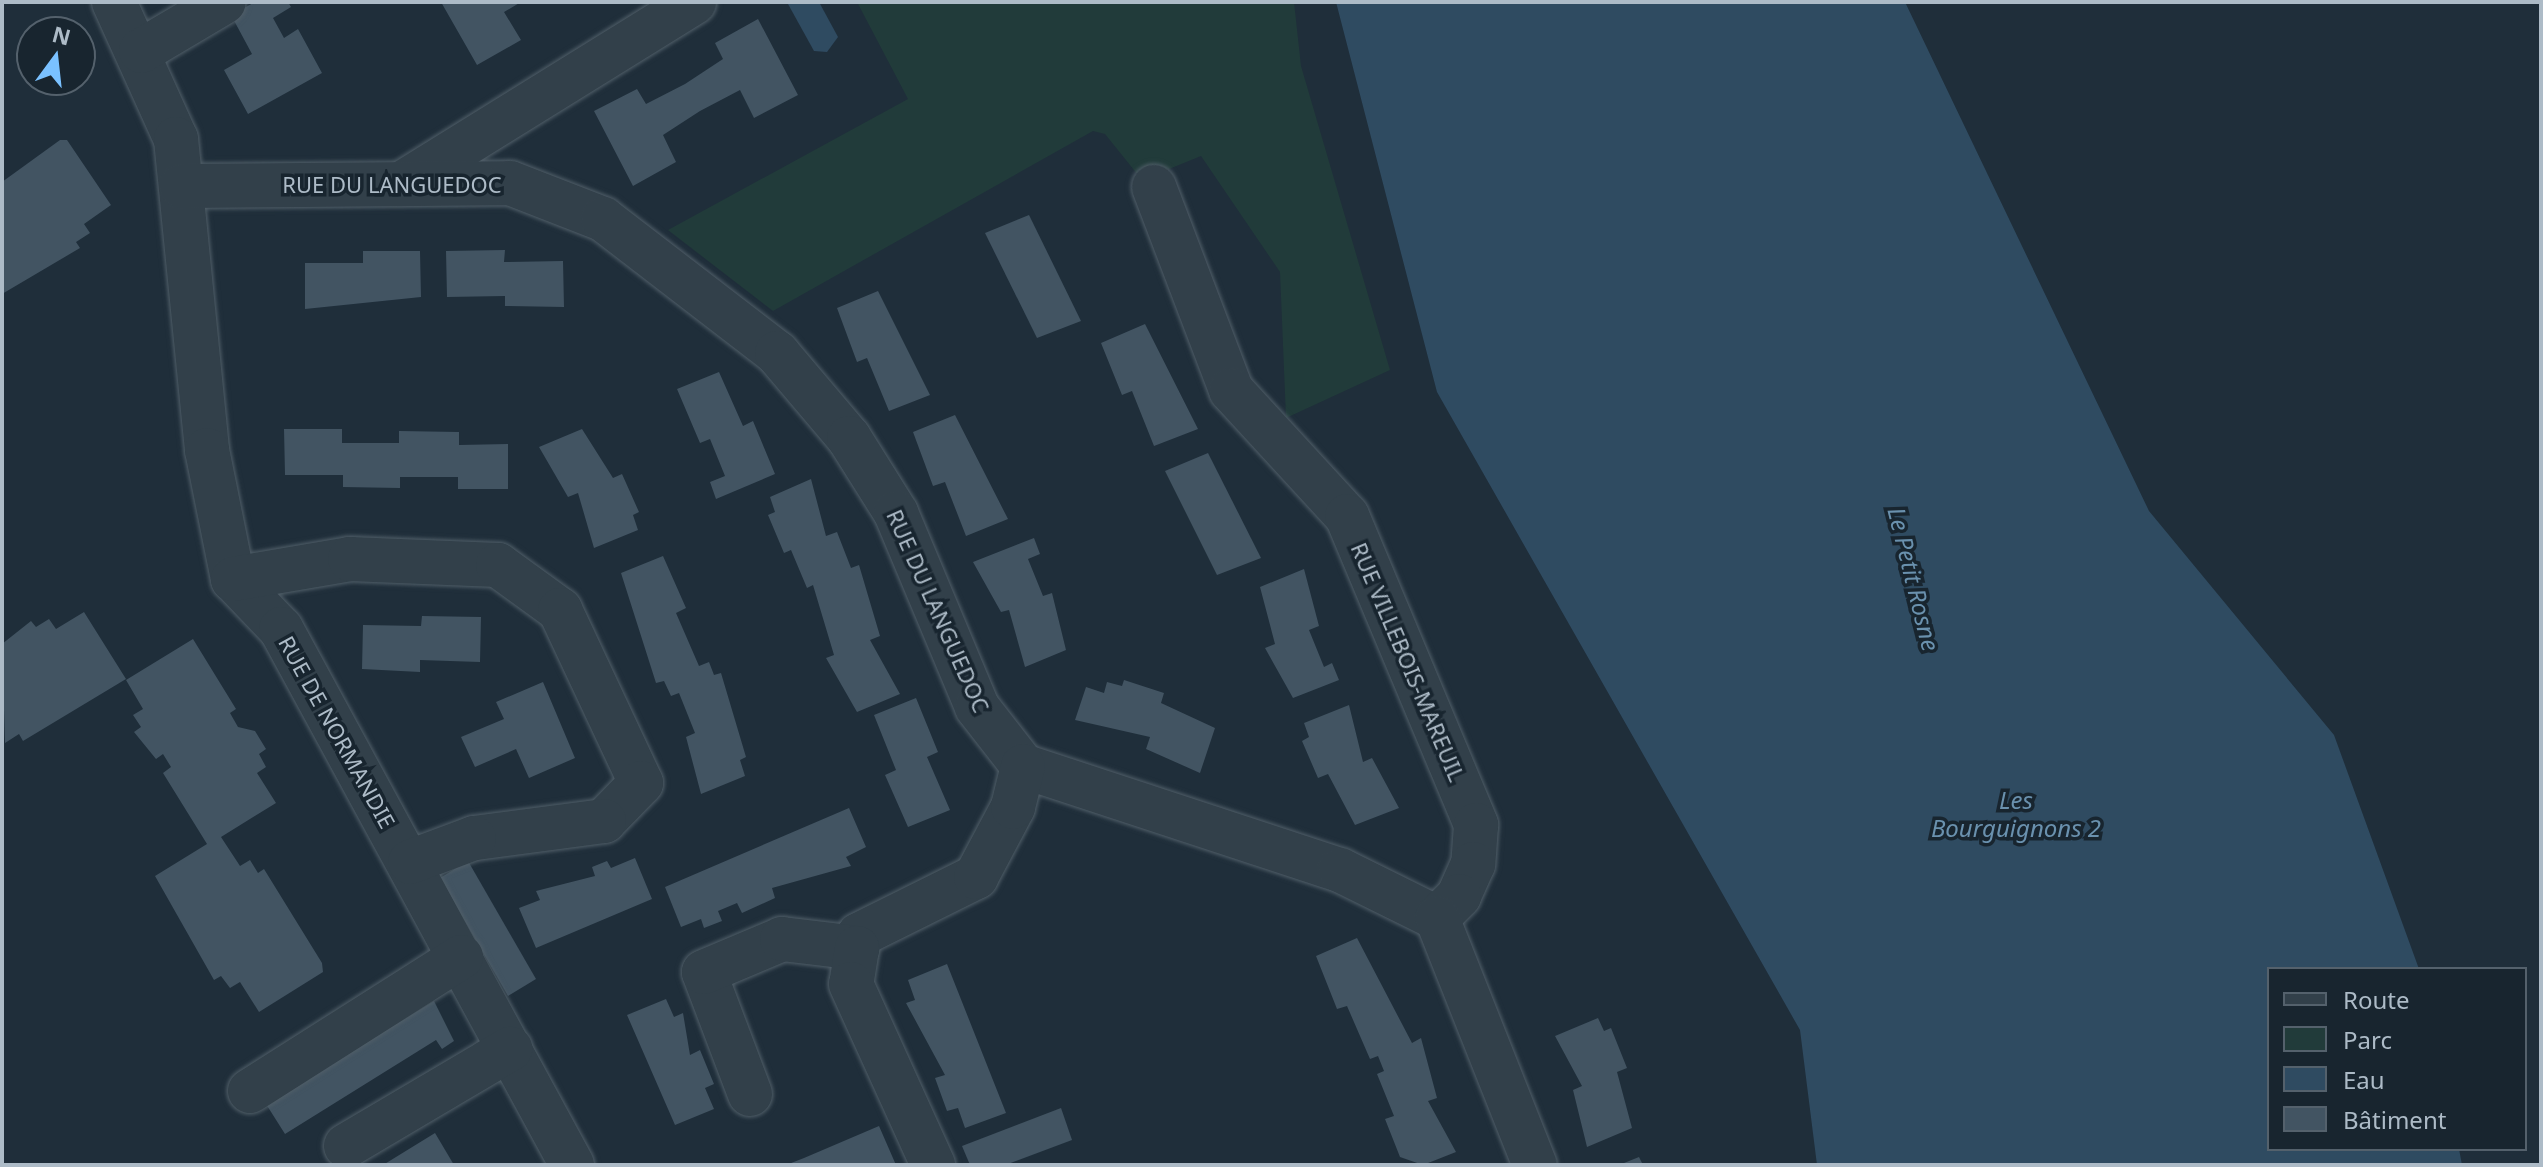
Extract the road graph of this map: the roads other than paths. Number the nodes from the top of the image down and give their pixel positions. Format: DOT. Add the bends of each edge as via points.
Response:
graph roads {
  1 [pos="114,2"];
  2 [pos="224,2"];
  3 [pos="694,2"];
  4 [pos="141,51"];
  5 [pos="401,184"];
  6 [pos="181,186"];
  7 [pos="1154,187"];
  8 [pos="233,579"];
  9 [pos="1023,766"];
  10 [pos="410,862"];
  11 [pos="1437,918"];
  12 [pos="857,948"];
  13 [pos="461,957"];
  14 [pos="510,1049"];
  15 [pos="250,1091"];
  16 [pos="750,1094"];
  17 [pos="346,1146"];
  18 [pos="572,1165"];
  19 [pos="933,1165"];
  20 [pos="1535,1165"];
  1 -- 4 [label="street"];
  2 -- 4 [label="street"];
  3 -- 5 [label="street"];
  4 -- 6 [label="street" via="176,139"];
  5 -- 6 [label="street, RUE DU LANGUEDOC"];
  5 -- 9 [label="street, RUE DU LANGUEDOC" via="510,183 603,219 777,353 849,438 896,513 977,707"];
  6 -- 8 [label="street" via="207,450"];
  7 -- 11 [label="street, RUE VILLEBOIS-MAREUIL" via="1231,390 1347,516 1476,825 1464,885"];
  8 -- 10 [label="street, RUE DE NORMANDIE" via="281,629"];
  8 -- 10 [label="street" via="350,559 498,565 560,610 641,783 604,821 474,838"];
  9 -- 11 [label="street" via="1340,870"];
  9 -- 12 [label="street" via="1013,807 976,877 859,935"];
  10 -- 13 [label="street, RUE DE NORMANDIE"];
  11 -- 20 [label="street"];
  12 -- 16 [label="street" via="782,939 704,972"];
  12 -- 19 [label="street" via="851,984"];
  13 -- 14 [label="street, RUE DE NORMANDIE"];
  13 -- 15 [label="street"];
  14 -- 17 [label="street"];
  14 -- 18 [label="street, RUE DE NORMANDIE"];
}
